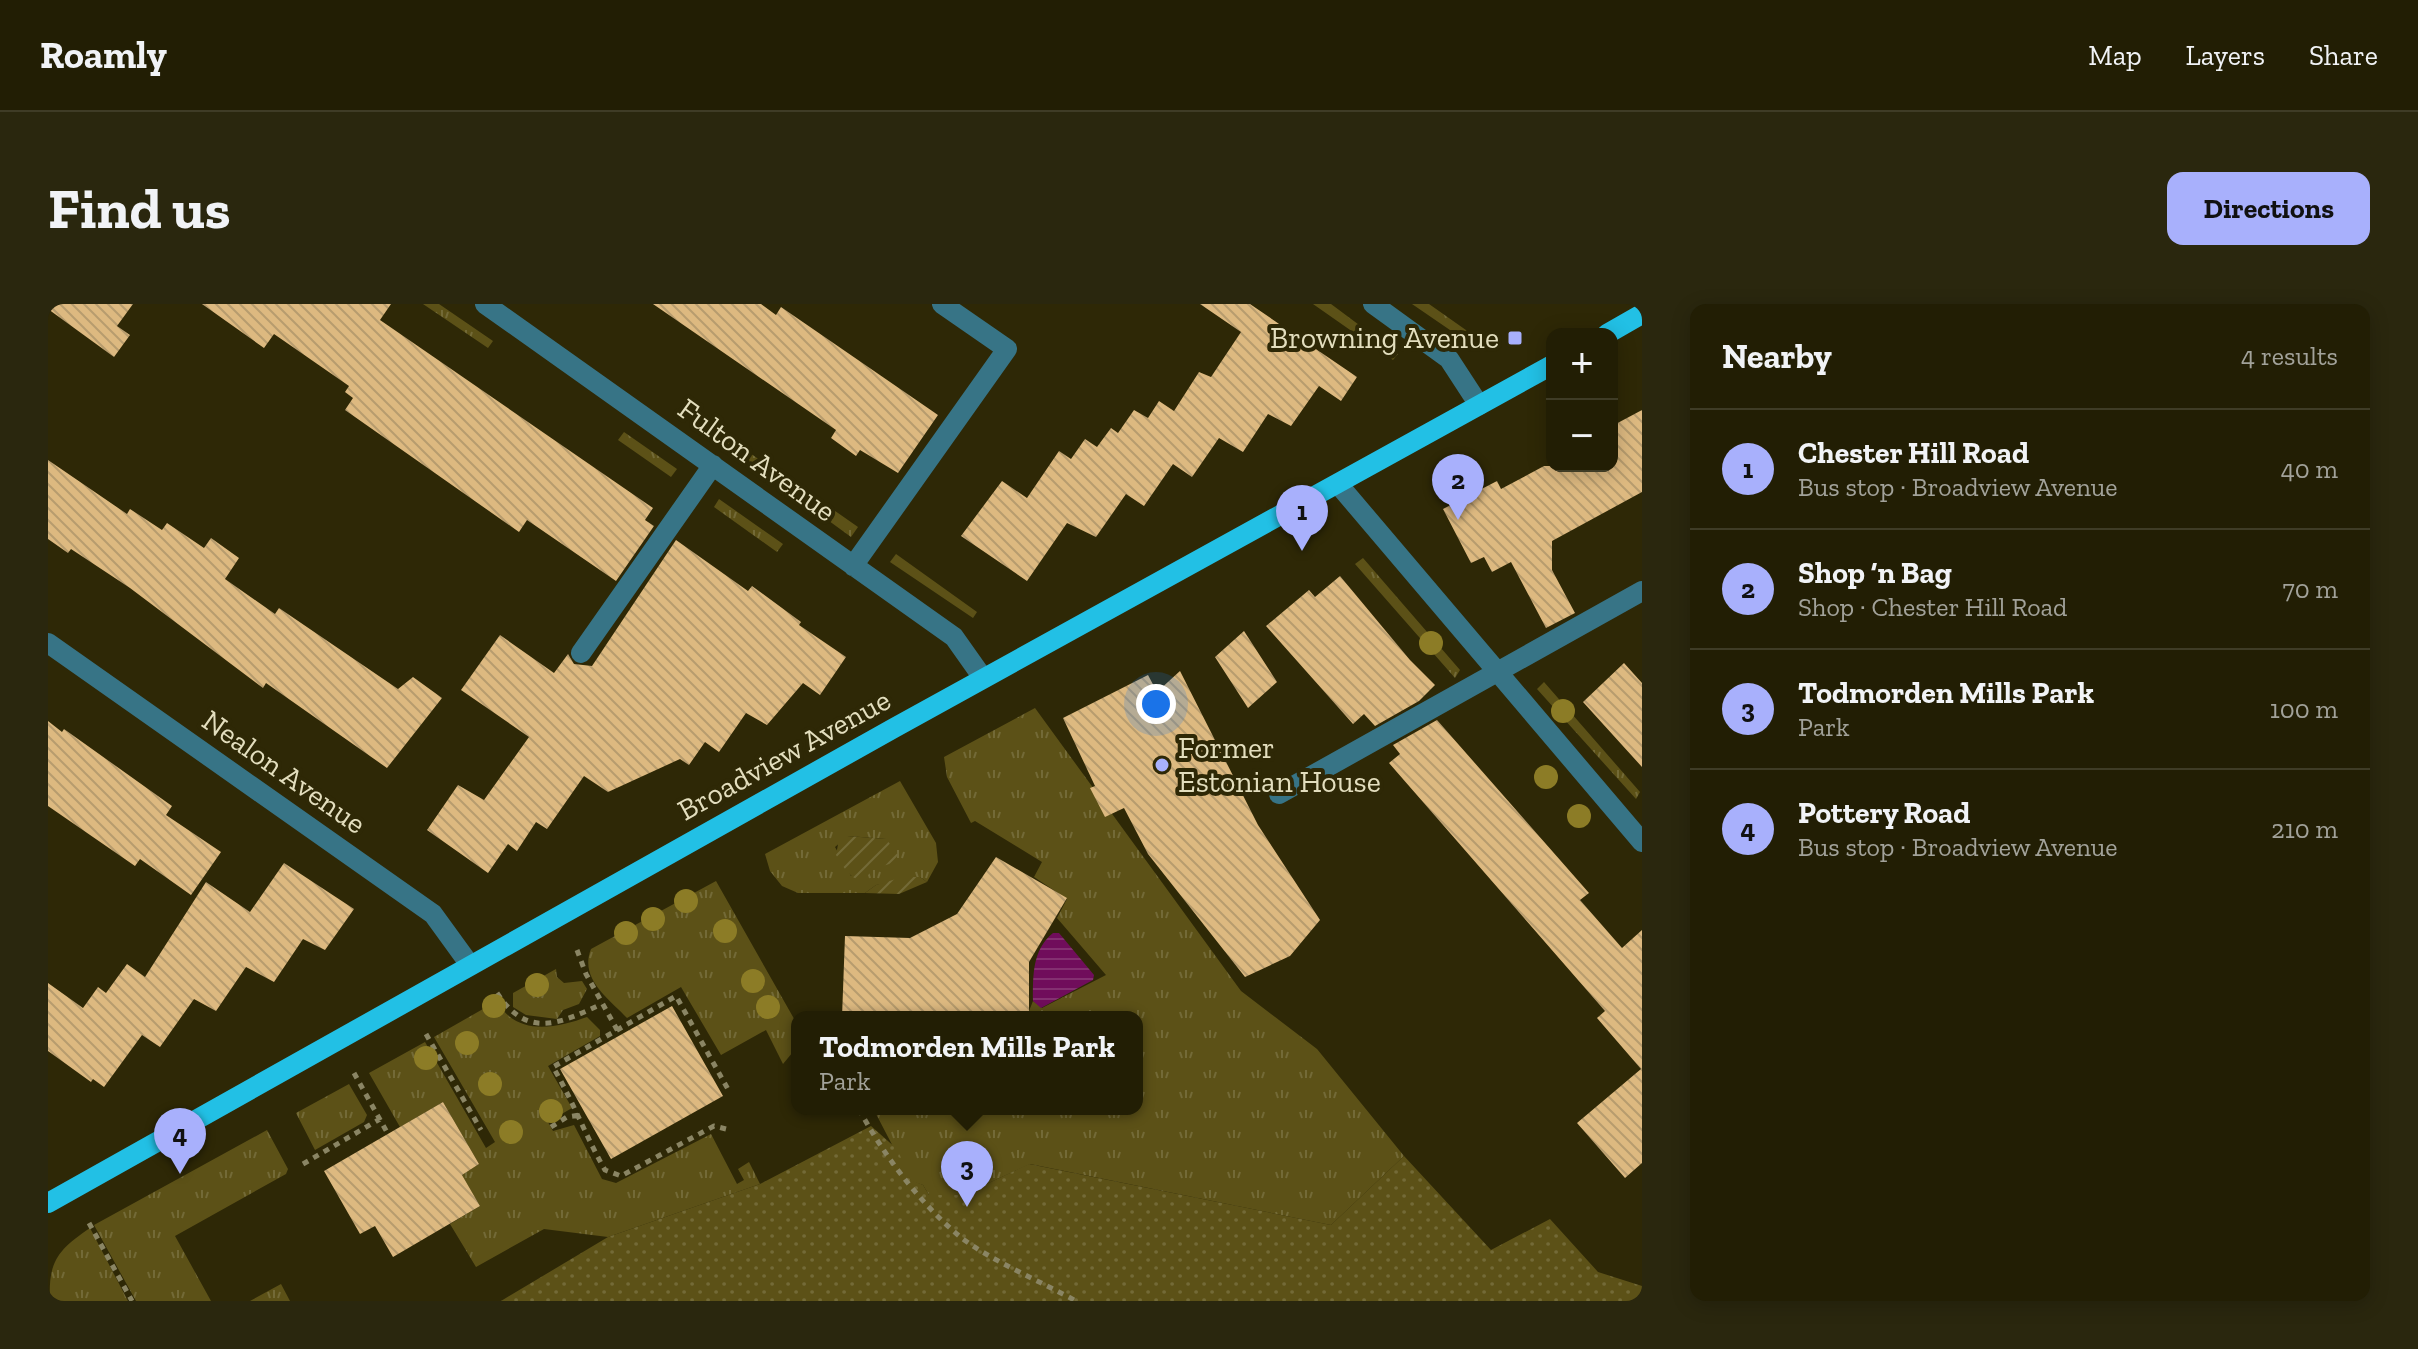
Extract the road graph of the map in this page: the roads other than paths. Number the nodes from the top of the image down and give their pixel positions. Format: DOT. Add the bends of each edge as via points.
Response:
graph roads {
  1 [pos="485,304"];
  2 [pos="942,304"];
  3 [pos="1373,304"];
  4 [pos="1642,314"];
  5 [pos="1618,328"];
  6 [pos="1546,368"];
  7 [pos="1479,405"];
  8 [pos="713,465"];
  9 [pos="1338,484"];
  10 [pos="853,566"];
  11 [pos="1642,591"];
  12 [pos="48,643"];
  13 [pos="581,653"];
  14 [pos="1498,671"];
  15 [pos="983,678"];
  16 [pos="1279,794"];
  17 [pos="1642,842"];
  18 [pos="470,965"];
  19 [pos="48,1203"];
  1 -- 8 [label="street, Fulton Avenue"];
  2 -- 10 [label="street" via="1007,349"];
  3 -- 7 [label="street" via="1449,359"];
  4 -- 5 [label="main road"];
  6 -- 7 [label="main road, Broadview Avenue"];
  7 -- 9 [label="main road, Broadview Avenue"];
  8 -- 10 [label="street, Fulton Avenue"];
  8 -- 13 [label="street"];
  9 -- 14 [label="street"];
  9 -- 15 [label="main road, Broadview Avenue"];
  10 -- 15 [label="street, Fulton Avenue" via="954,637"];
  11 -- 14 [label="street"];
  12 -- 18 [label="street, Nealon Avenue" via="433,914"];
  14 -- 16 [label="street"];
  14 -- 17 [label="street"];
  15 -- 18 [label="main road, Broadview Avenue"];
  18 -- 19 [label="main road, Broadview Avenue"];
}
